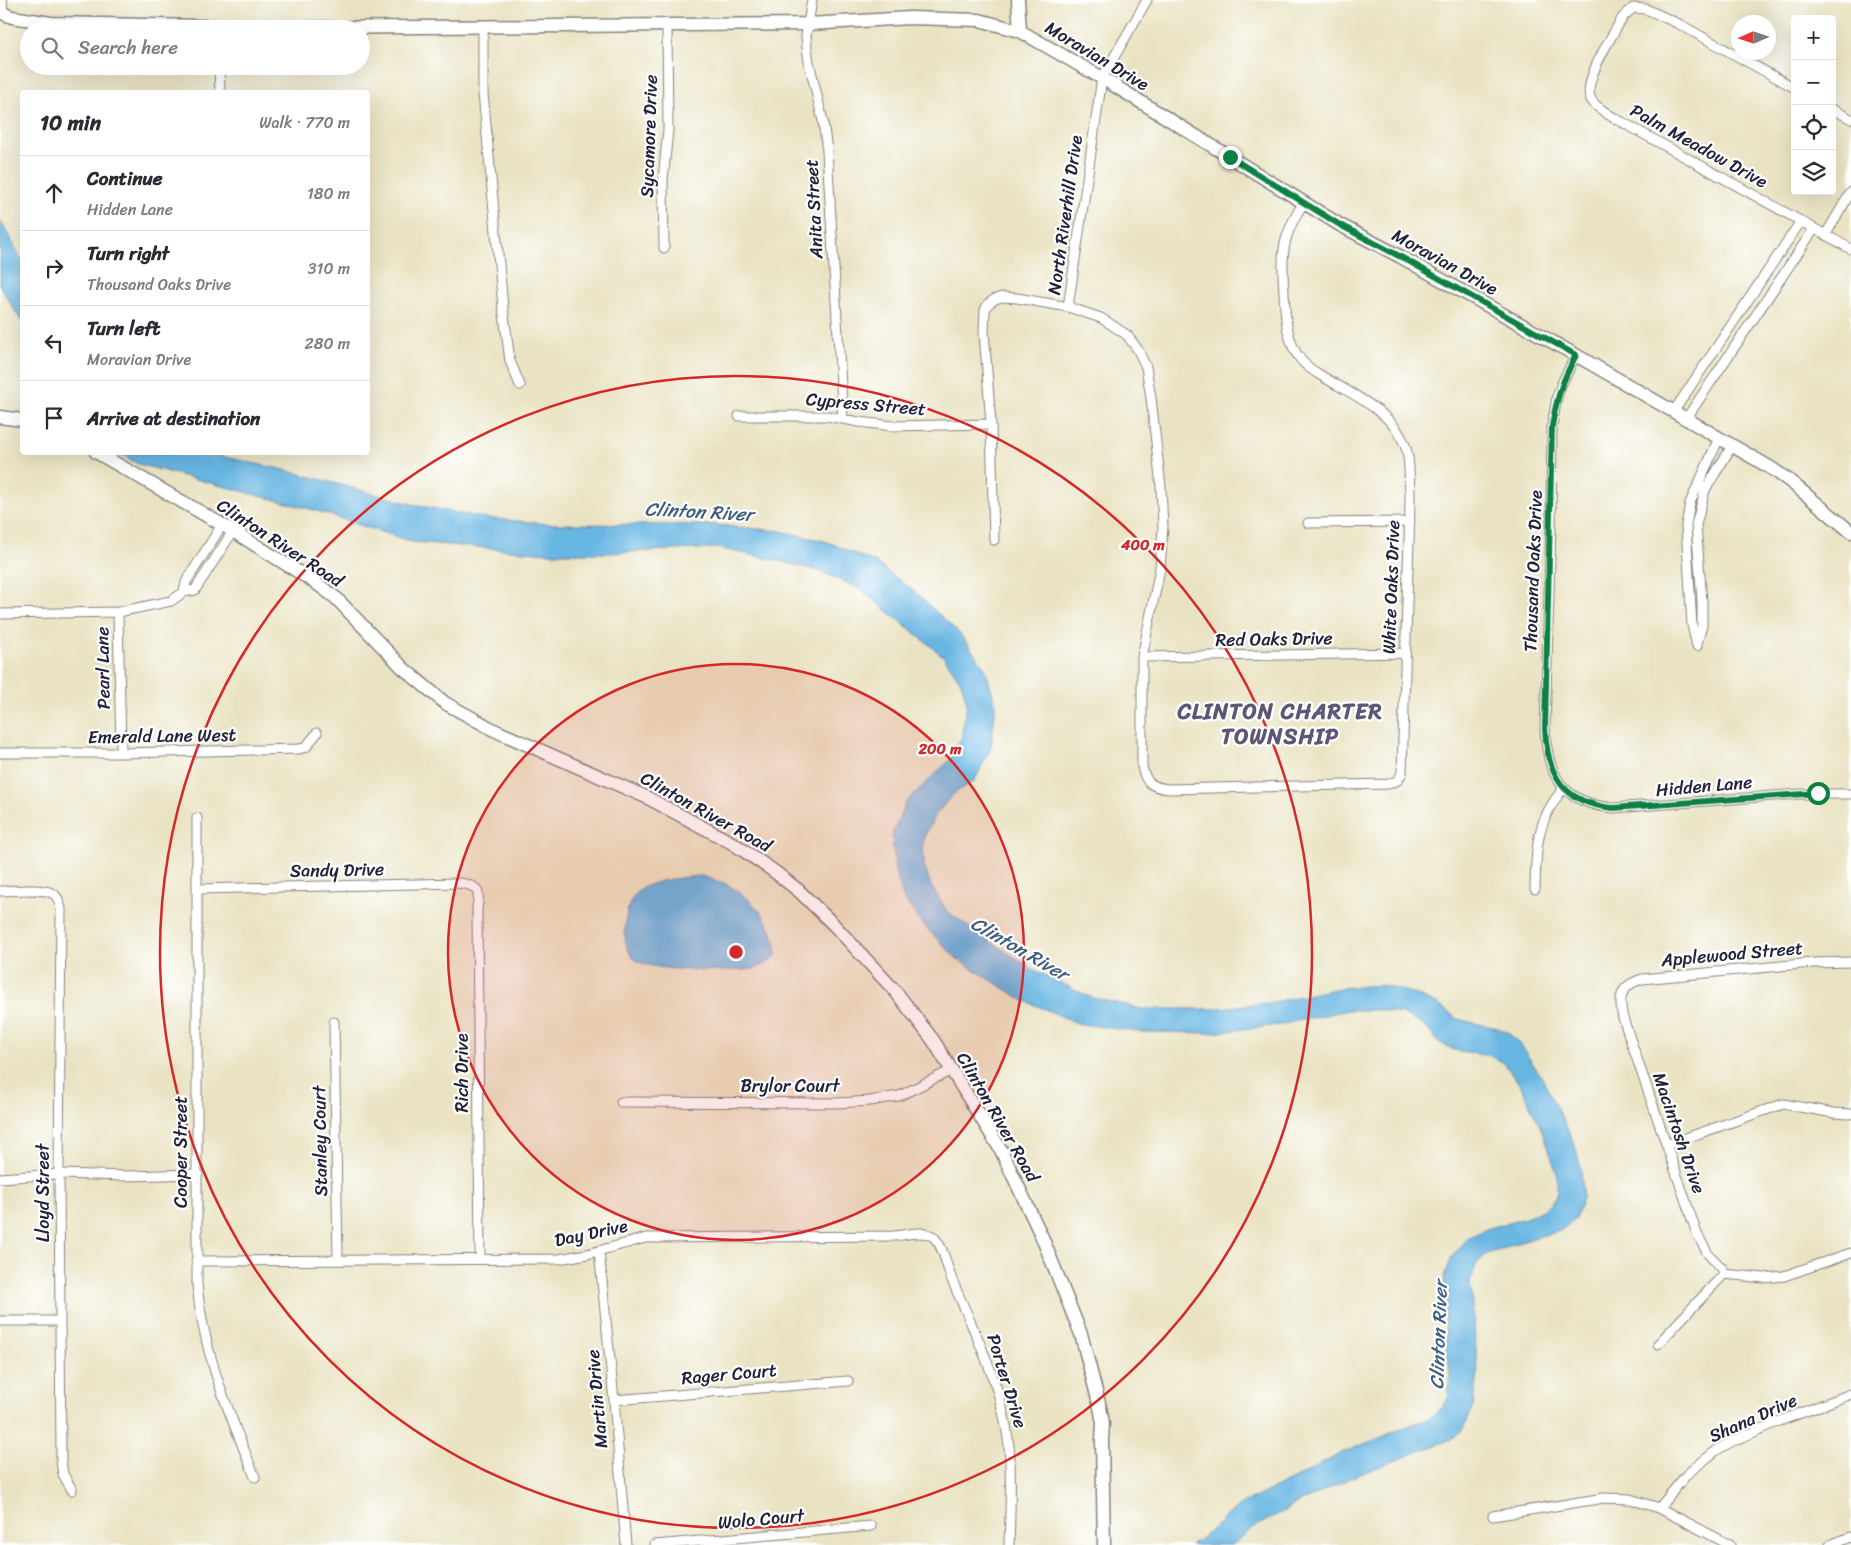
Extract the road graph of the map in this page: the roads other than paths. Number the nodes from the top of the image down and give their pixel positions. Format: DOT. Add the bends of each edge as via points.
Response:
graph roads {
  1 [pos="2,0"];
  2 [pos="812,0"];
  3 [pos="1018,0"];
  4 [pos="1147,0"];
  5 [pos="1,13"];
  6 [pos="26,20"];
  7 [pos="809,24"];
  8 [pos="667,25"];
  9 [pos="483,27"];
  10 [pos="370,28"];
  11 [pos="1020,31"];
  12 [pos="219,75"];
  13 [pos="1102,78"];
  14 [pos="1791,86"];
  15 [pos="220,90"];
  16 [pos="1836,111"];
  17 [pos="1851,119"];
  18 [pos="1851,192"];
  19 [pos="1304,202"];
  20 [pos="1801,221"];
  21 [pos="1814,229"];
  22 [pos="1826,234"];
  23 [pos="664,248"];
  24 [pos="1851,249"];
  25 [pos="1068,307"];
  26 [pos="1738,314"];
  27 [pos="1751,323"];
  28 [pos="1576,355"];
  29 [pos="520,385"];
  30 [pos="1674,412"];
  31 [pos="739,416"];
  32 [pos="0,417"];
  33 [pos="843,419"];
  34 [pos="1686,419"];
  35 [pos="20,420"];
  36 [pos="991,424"];
  37 [pos="1719,438"];
  38 [pos="1732,446"];
  39 [pos="101,455"];
  40 [pos="1702,474"];
  41 [pos="1711,480"];
  42 [pos="1410,522"];
  43 [pos="1308,523"];
  44 [pos="228,528"];
  45 [pos="1851,532"];
  46 [pos="994,540"];
  47 [pos="1687,548"];
  48 [pos="1698,549"];
  49 [pos="1690,587"];
  50 [pos="1701,587"];
  51 [pos="118,612"];
  52 [pos="0,614"];
  53 [pos="1405,653"];
  54 [pos="1142,657"];
  55 [pos="318,733"];
  56 [pos="0,753"];
  57 [pos="121,753"];
  58 [pos="1564,788"];
  59 [pos="1851,794"];
  60 [pos="197,818"];
  61 [pos="476,888"];
  62 [pos="198,889"];
  63 [pos="1535,889"];
  64 [pos="0,891"];
  65 [pos="1851,962"];
  66 [pos="1622,994"];
  67 [pos="334,1022"];
  68 [pos="952,1070"];
  69 [pos="621,1102"];
  70 [pos="1851,1114"];
  71 [pos="1666,1145"];
  72 [pos="59,1174"];
  73 [pos="198,1174"];
  74 [pos="0,1178"];
  75 [pos="932,1236"];
  76 [pos="599,1251"];
  77 [pos="1851,1253"];
  78 [pos="480,1258"];
  79 [pos="338,1259"];
  80 [pos="196,1261"];
  81 [pos="1724,1274"];
  82 [pos="0,1321"];
  83 [pos="59,1321"];
  84 [pos="1658,1344"];
  85 [pos="848,1380"];
  86 [pos="1851,1394"];
  87 [pos="614,1400"];
  88 [pos="255,1477"];
  89 [pos="72,1490"];
  90 [pos="1659,1508"];
  91 [pos="1493,1516"];
  92 [pos="871,1526"];
  93 [pos="1851,1537"];
  94 [pos="626,1545"];
  95 [pos="655,1545"];
  96 [pos="1009,1545"];
  97 [pos="1104,1545"];
  98 [pos="1730,1545"];
  99 [pos="1830,1545"];
  1 -- 5 [label="street"];
  2 -- 7 [label="street, Anita Street"];
  3 -- 11 [label="street"];
  4 -- 13 [label="street"];
  5 -- 6 [label="street, Moravian Drive"];
  7 -- 8 [label="street, Moravian Drive"];
  7 -- 11 [label="street, Moravian Drive" via="910,18 959,19 979,20"];
  7 -- 33 [label="street, Anita Street" via="806,36 809,62 827,151"];
  8 -- 9 [label="street, Moravian Drive"];
  8 -- 23 [label="street, Sycamore Drive"];
  9 -- 10 [label="street, Moravian Drive"];
  9 -- 29 [label="street" via="483,93 503,307 510,361"];
  11 -- 13 [label="street, Moravian Drive"];
  12 -- 15 [label="street"];
  13 -- 19 [label="street, Moravian Drive"];
  13 -- 25 [label="street, North Riverhill Drive"];
  14 -- 20 [label="street, Palm Meadow Drive" via="1679,24 1646,9 1633,8 1622,16 1593,73 1589,94 1597,106 1631,127"];
  16 -- 17 [label="street"];
  18 -- 22 [label="street"];
  19 -- 28 [label="street, Moravian Drive"];
  19 -- 42 [label="street, White Oaks Drive" via="1289,228 1282,255 1288,333 1301,361 1308,368 1379,411 1399,434 1408,460"];
  20 -- 21 [label="street, Palm Meadow Drive"];
  20 -- 26 [label="street"];
  21 -- 22 [label="street, Palm Meadow Drive"];
  21 -- 27 [label="street"];
  22 -- 24 [label="street, Palm Meadow Drive"];
  25 -- 36 [label="street, North Riverhill Drive" via="1002,297 988,304 984,325"];
  25 -- 54 [label="street" via="1102,318 1127,335 1138,350 1149,379 1163,527 1160,569"];
  26 -- 27 [label="street"];
  26 -- 30 [label="street"];
  27 -- 34 [label="street"];
  28 -- 30 [label="street, Moravian Drive"];
  28 -- 58 [label="street, Thousand Oaks Drive" via="1557,397 1552,426 1545,737 1549,762"];
  30 -- 34 [label="street, Moravian Drive"];
  31 -- 33 [label="street, Cypress Street" via="801,415"];
  32 -- 35 [label="street"];
  33 -- 36 [label="street, Cypress Street" via="893,426"];
  34 -- 37 [label="street, Moravian Drive"];
  36 -- 46 [label="street, North Riverhill Drive"];
  37 -- 38 [label="street, Moravian Drive"];
  37 -- 40 [label="street"];
  38 -- 41 [label="street"];
  38 -- 45 [label="street, Moravian Drive" via="1791,482"];
  39 -- 44 [label="street, Clinton River Road"];
  40 -- 41 [label="street"];
  40 -- 47 [label="street" via="1690,503"];
  41 -- 48 [label="street" via="1705,490 1696,525"];
  42 -- 43 [label="street"];
  42 -- 53 [label="street, White Oaks Drive"];
  44 -- 51 [label="street" via="186,582 184,592 171,601"];
  44 -- 68 [label="street, Clinton River Road" via="316,582 336,598 403,668 446,703 494,730 653,801 734,844 775,872 833,924 883,978 916,1017"];
  47 -- 48 [label="street"];
  47 -- 49 [label="street"];
  48 -- 50 [label="street"];
  49 -- 50 [label="street"];
  49 -- 50 [label="street" via="1696,646 1702,626"];
  51 -- 52 [label="street"];
  51 -- 57 [label="street, Pearl Lane"];
  53 -- 54 [label="street, Red Oaks Drive"];
  53 -- 54 [label="street, White Oaks Drive" via="1402,773 1396,782 1168,788 1148,783 1142,766"];
  55 -- 57 [label="street, Emerald Lane West" via="300,749"];
  56 -- 57 [label="street, Emerald Lane West"];
  58 -- 59 [label="street, Hidden Lane" via="1584,803 1613,808 1800,794"];
  58 -- 63 [label="street" via="1543,821"];
  60 -- 62 [label="street, Cooper Street"];
  61 -- 62 [label="street, Sandy Drive" via="460,883"];
  61 -- 78 [label="street, Rich Drive" via="479,894"];
  62 -- 73 [label="street, Cooper Street"];
  64 -- 72 [label="street, Lloyd Street" via="54,894 60,901"];
  65 -- 66 [label="street, Applewood Street" via="1642,979 1630,984"];
  66 -- 71 [label="street, Macintosh Drive" via="1623,1018"];
  67 -- 79 [label="street, Stanley Court"];
  68 -- 69 [label="street, Brylor Court" via="899,1096 870,1101"];
  68 -- 97 [label="street, Clinton River Road" via="1001,1150 1049,1253 1081,1334 1104,1423"];
  70 -- 71 [label="street" via="1783,1104"];
  71 -- 81 [label="street, Macintosh Drive" via="1697,1234"];
  72 -- 73 [label="street"];
  72 -- 74 [label="street"];
  72 -- 83 [label="street, Lloyd Street"];
  73 -- 80 [label="street, Cooper Street"];
  75 -- 76 [label="street, Day Drive" via="916,1233 894,1236 646,1238"];
  75 -- 96 [label="street, Porter Drive" via="942,1249 1001,1406 1008,1445"];
  76 -- 78 [label="street, Day Drive" via="559,1259"];
  76 -- 87 [label="street, Martin Drive"];
  77 -- 81 [label="street" via="1784,1276 1764,1278"];
  78 -- 79 [label="street, Day Drive"];
  79 -- 80 [label="street, Day Drive"];
  80 -- 88 [label="street, Cooper Street" via="205,1341"];
  81 -- 84 [label="street"];
  82 -- 83 [label="street"];
  83 -- 89 [label="street, Lloyd Street" via="61,1461 63,1474"];
  85 -- 87 [label="street, Rager Court"];
  86 -- 90 [label="street, Shana Drive" via="1777,1422 1717,1450 1687,1474"];
  87 -- 94 [label="street, Martin Drive"];
  90 -- 91 [label="street" via="1638,1500 1614,1498"];
  90 -- 98 [label="street"];
  92 -- 95 [label="street, Wolo Court"];
  93 -- 99 [label="street"];
}
